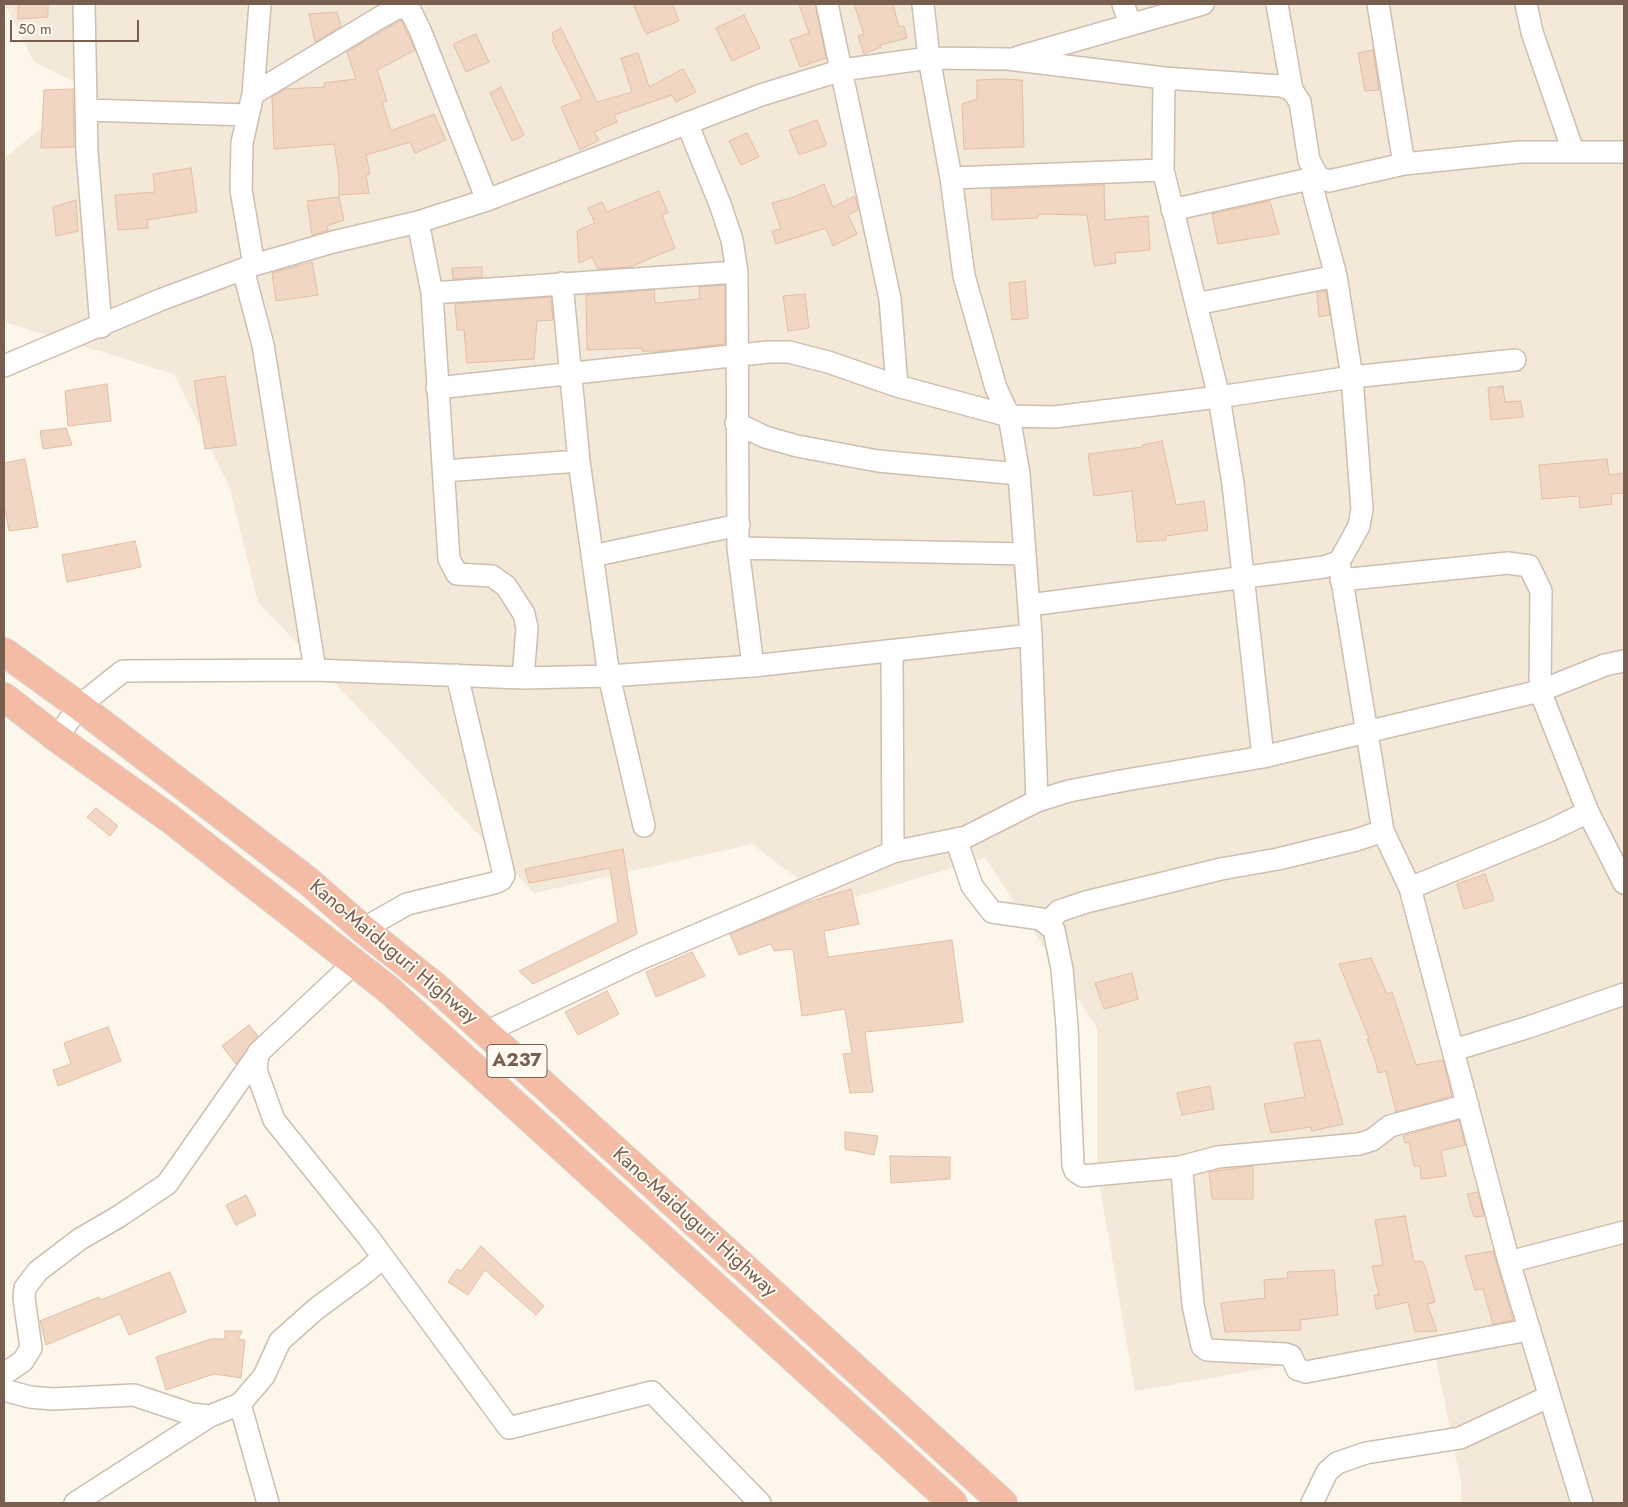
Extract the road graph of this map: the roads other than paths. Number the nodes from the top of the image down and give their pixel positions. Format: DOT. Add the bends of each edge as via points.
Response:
graph roads {
  1 [pos="84,4"];
  2 [pos="260,4"];
  3 [pos="827,4"];
  4 [pos="923,4"];
  5 [pos="1203,4"];
  6 [pos="1278,4"];
  7 [pos="1378,4"];
  8 [pos="1526,4"];
  9 [pos="1127,14"];
  10 [pos="929,58"];
  11 [pos="1008,59"];
  12 [pos="842,70"];
  13 [pos="1164,78"];
  14 [pos="1292,90"];
  15 [pos="253,94"];
  16 [pos="86,110"];
  17 [pos="248,114"];
  18 [pos="686,123"];
  19 [pos="1573,151"];
  20 [pos="1624,152"];
  21 [pos="1404,164"];
  22 [pos="1163,170"];
  23 [pos="951,178"];
  24 [pos="1314,178"];
  25 [pos="487,200"];
  26 [pos="1172,210"];
  27 [pos="418,222"];
  28 [pos="249,267"];
  29 [pos="737,272"];
  30 [pos="1336,276"];
  31 [pos="562,283"];
  32 [pos="432,293"];
  33 [pos="1196,304"];
  34 [pos="101,327"];
  35 [pos="736,356"];
  36 [pos="1515,360"];
  37 [pos="4,362"];
  38 [pos="570,375"];
  39 [pos="1352,377"];
  40 [pos="897,386"];
  41 [pos="437,388"];
  42 [pos="1219,397"];
  43 [pos="1009,416"];
  44 [pos="736,423"];
  45 [pos="579,461"];
  46 [pos="444,471"];
  47 [pos="1019,474"];
  48 [pos="739,525"];
  49 [pos="738,548"];
  50 [pos="1025,554"];
  51 [pos="592,556"];
  52 [pos="1340,571"];
  53 [pos="1243,578"];
  54 [pos="1029,605"];
  55 [pos="1031,635"];
  56 [pos="892,651"];
  57 [pos="4,652"];
  58 [pos="1624,661"];
  59 [pos="753,666"];
  60 [pos="315,670"];
  61 [pos="457,675"];
  62 [pos="608,676"];
  63 [pos="524,678"];
  64 [pos="1540,691"];
  65 [pos="4,697"];
  66 [pos="79,706"];
  67 [pos="1366,732"];
  68 [pos="57,738"];
  69 [pos="1263,756"];
  70 [pos="1037,801"];
  71 [pos="1588,812"];
  72 [pos="644,826"];
  73 [pos="1383,831"];
  74 [pos="956,839"];
  75 [pos="893,852"];
  76 [pos="1624,883"];
  77 [pos="1410,888"];
  78 [pos="1047,923"];
  79 [pos="363,929"];
  80 [pos="354,963"];
  81 [pos="1624,994"];
  82 [pos="486,1032"];
  83 [pos="1454,1050"];
  84 [pos="258,1053"];
  85 [pos="1468,1105"];
  86 [pos="1180,1167"];
  87 [pos="1624,1232"];
  88 [pos="382,1258"];
  89 [pos="1509,1262"];
  90 [pos="1528,1330"];
  91 [pos="4,1374"];
  92 [pos="4,1390"];
  93 [pos="1548,1397"];
  94 [pos="240,1404"];
  95 [pos="210,1416"];
  96 [pos="75,1503"];
  97 [pos="268,1503"];
  98 [pos="760,1503"];
  99 [pos="953,1503"];
  100 [pos="1003,1503"];
  101 [pos="1312,1503"];
  102 [pos="1582,1503"];
  1 -- 16 [label="street"];
  2 -- 15 [label="street"];
  3 -- 12 [label="street"];
  4 -- 10 [label="street"];
  5 -- 9 [label="street"];
  6 -- 14 [label="street"];
  7 -- 21 [label="street"];
  8 -- 19 [label="street" via="1532,32"];
  9 -- 11 [label="street"];
  10 -- 11 [label="street"];
  10 -- 12 [label="street"];
  10 -- 23 [label="street"];
  11 -- 13 [label="street"];
  12 -- 18 [label="street"];
  12 -- 40 [label="street" via="890,299"];
  13 -- 14 [label="street" via="1242,82"];
  13 -- 22 [label="street"];
  14 -- 24 [label="street" via="1300,102"];
  15 -- 17 [label="street"];
  15 -- 25 [label="street" via="397,8 409,8"];
  16 -- 17 [label="street"];
  16 -- 34 [label="street"];
  17 -- 28 [label="street" via="242,143 241,190"];
  18 -- 25 [label="street"];
  18 -- 29 [label="street" via="720,204 732,240"];
  19 -- 20 [label="street"];
  19 -- 21 [label="street" via="1520,152"];
  21 -- 24 [label="street" via="1329,181"];
  22 -- 23 [label="street"];
  22 -- 26 [label="street"];
  23 -- 43 [label="street" via="964,276 996,388"];
  24 -- 26 [label="street"];
  24 -- 30 [label="street"];
  25 -- 27 [label="street"];
  26 -- 33 [label="street"];
  27 -- 28 [label="street" via="333,242"];
  27 -- 32 [label="street"];
  28 -- 34 [label="street" via="160,300"];
  28 -- 60 [label="street"];
  29 -- 31 [label="street"];
  29 -- 35 [label="street"];
  30 -- 33 [label="street"];
  30 -- 39 [label="street"];
  31 -- 32 [label="street"];
  31 -- 38 [label="street"];
  32 -- 41 [label="street"];
  33 -- 42 [label="street"];
  34 -- 37 [label="street"];
  35 -- 38 [label="street"];
  35 -- 40 [label="street" via="790,352"];
  35 -- 44 [label="street"];
  36 -- 39 [label="street"];
  38 -- 41 [label="street"];
  38 -- 45 [label="street"];
  39 -- 42 [label="street"];
  39 -- 52 [label="street" via="1362,509 1359,526"];
  40 -- 43 [label="street"];
  41 -- 46 [label="street"];
  42 -- 43 [label="street" via="1054,417"];
  42 -- 53 [label="street"];
  43 -- 47 [label="street"];
  44 -- 47 [label="street" via="765,437 860,458"];
  44 -- 48 [label="street"];
  45 -- 46 [label="street"];
  45 -- 51 [label="street"];
  46 -- 63 [label="street" via="448,559 457,574 492,576 506,586 524,614 527,628"];
  47 -- 50 [label="street"];
  48 -- 49 [label="street"];
  48 -- 51 [label="street"];
  49 -- 50 [label="street"];
  49 -- 59 [label="street"];
  50 -- 54 [label="street"];
  51 -- 62 [label="street"];
  52 -- 53 [label="street" via="1324,567"];
  52 -- 64 [label="street" via="1508,563 1529,566 1541,591"];
  52 -- 67 [label="street"];
  53 -- 54 [label="street"];
  53 -- 69 [label="street"];
  54 -- 55 [label="street"];
  55 -- 56 [label="street"];
  55 -- 70 [label="street"];
  56 -- 59 [label="street"];
  56 -- 75 [label="street"];
  57 -- 66 [label="highway, Kano-Maiduguri Highway / A237"];
  58 -- 64 [label="street" via="1605,665"];
  59 -- 62 [label="street"];
  60 -- 61 [label="street"];
  60 -- 66 [label="street" via="123,671"];
  61 -- 63 [label="street"];
  61 -- 79 [label="street" via="504,875 494,883 407,904"];
  62 -- 63 [label="street"];
  62 -- 72 [label="street"];
  64 -- 67 [label="street"];
  64 -- 71 [label="street"];
  65 -- 68 [label="highway, Kano-Maiduguri Highway / A237"];
  66 -- 68 [label="street"];
  66 -- 79 [label="highway, Kano-Maiduguri Highway / A237" via="308,881"];
  67 -- 69 [label="street"];
  67 -- 73 [label="street"];
  68 -- 80 [label="highway, Kano-Maiduguri Highway / A237" via="169,818"];
  69 -- 70 [label="street" via="1126,780"];
  70 -- 74 [label="street"];
  71 -- 76 [label="street"];
  71 -- 77 [label="street"];
  73 -- 77 [label="street"];
  73 -- 78 [label="street" via="1278,859 1220,869 1086,902 1059,911"];
  74 -- 75 [label="street"];
  74 -- 78 [label="street" via="972,886 992,912 1041,919"];
  75 -- 82 [label="street" via="642,958"];
  77 -- 83 [label="street"];
  78 -- 86 [label="street" via="1054,930 1062,969 1075,1171 1083,1176"];
  79 -- 82 [label="highway, Kano-Maiduguri Highway / A237"];
  80 -- 84 [label="street"];
  80 -- 99 [label="highway, Kano-Maiduguri Highway / A237" via="389,990"];
  81 -- 83 [label="street"];
  82 -- 100 [label="highway, Kano-Maiduguri Highway / A237"];
  83 -- 85 [label="street"];
  84 -- 88 [label="street" via="256,1070 274,1120"];
  84 -- 91 [label="street" via="167,1184 80,1239 38,1271 25,1288 24,1298 31,1348 22,1361"];
  85 -- 86 [label="street" via="1390,1126 1372,1140 1359,1144 1218,1157"];
  85 -- 89 [label="street"];
  86 -- 90 [label="street" via="1192,1305 1202,1346 1207,1350 1285,1354 1291,1356 1297,1369 1306,1372"];
  87 -- 89 [label="street"];
  88 -- 94 [label="street" via="280,1341 264,1376"];
  88 -- 98 [label="street" via="509,1428 652,1392"];
  89 -- 90 [label="street"];
  90 -- 93 [label="street"];
  92 -- 95 [label="street" via="52,1400 134,1396 191,1414"];
  93 -- 101 [label="street" via="1460,1438 1366,1453 1337,1463 1327,1472"];
  93 -- 102 [label="street"];
  94 -- 95 [label="street"];
  94 -- 97 [label="street"];
  95 -- 96 [label="street"];
}
